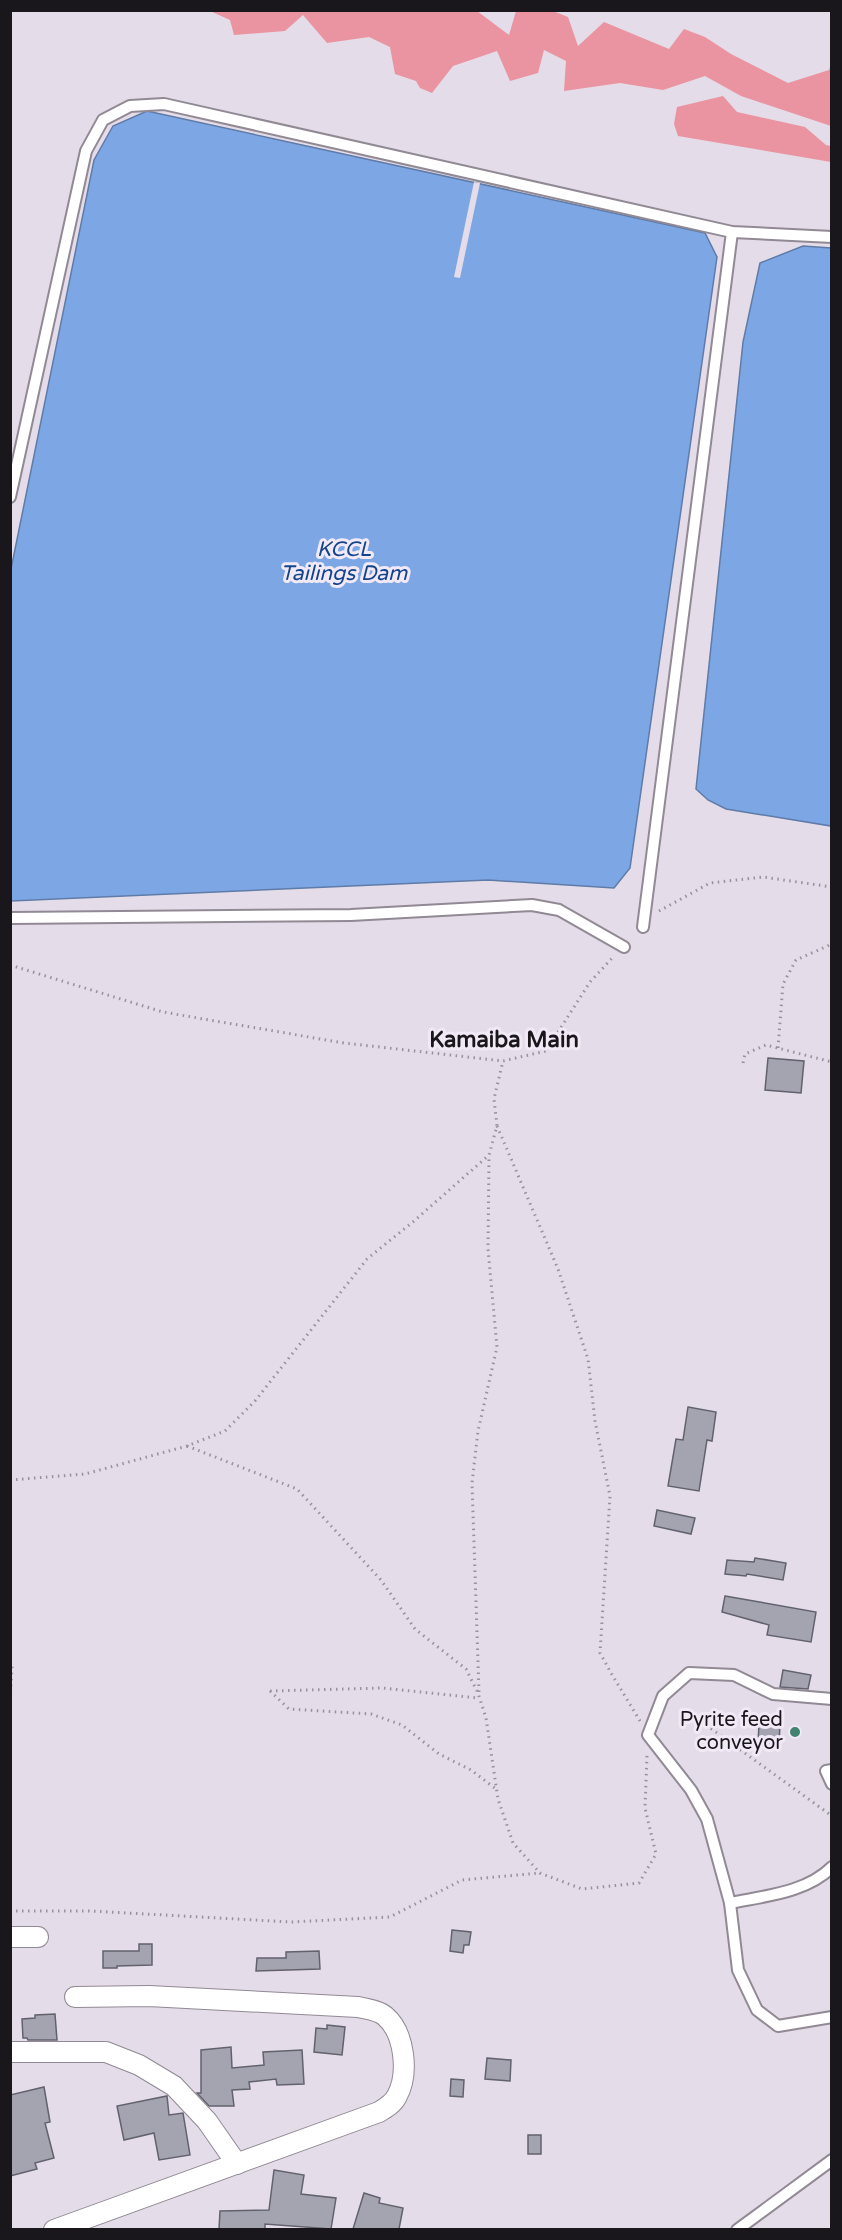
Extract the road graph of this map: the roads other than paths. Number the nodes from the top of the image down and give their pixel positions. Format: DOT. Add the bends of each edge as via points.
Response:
graph roads {
  1 [pos="732,232"];
  2 [pos="831,237"];
  3 [pos="10,497"];
  4 [pos="10,918"];
  5 [pos="643,927"];
  6 [pos="624,947"];
  7 [pos="831,1699"];
  8 [pos="831,1770"];
  9 [pos="831,1784"];
  10 [pos="831,1867"];
  11 [pos="730,1903"];
  12 [pos="10,1937"];
  13 [pos="38,1937"];
  14 [pos="75,1997"];
  15 [pos="831,2017"];
  16 [pos="10,2052"];
  17 [pos="831,2160"];
  18 [pos="237,2164"];
  19 [pos="54,2229"];
  20 [pos="737,2229"];
  1 -- 2 [label="lane"];
  1 -- 3 [label="lane" via="165,104 130,106 103,120 86,151"];
  1 -- 5 [label="lane"];
  4 -- 6 [label="lane" via="351,915 532,905 559,910"];
  7 -- 11 [label="lane" via="773,1694 734,1675 689,1672 663,1696 648,1735 691,1790 707,1818"];
  8 -- 9 [label="lane" via="826,1771"];
  10 -- 11 [label="lane" via="800,1888"];
  11 -- 15 [label="lane" via="738,1970 757,2010 778,2026"];
  12 -- 13 [label="street"];
  14 -- 18 [label="street" via="149,1996 358,2007 384,2015 399,2037 404,2068 396,2099 380,2112"];
  16 -- 18 [label="street" via="106,2052 140,2065 174,2086 207,2121"];
  17 -- 20 [label="lane"];
  18 -- 19 [label="street"];
}
